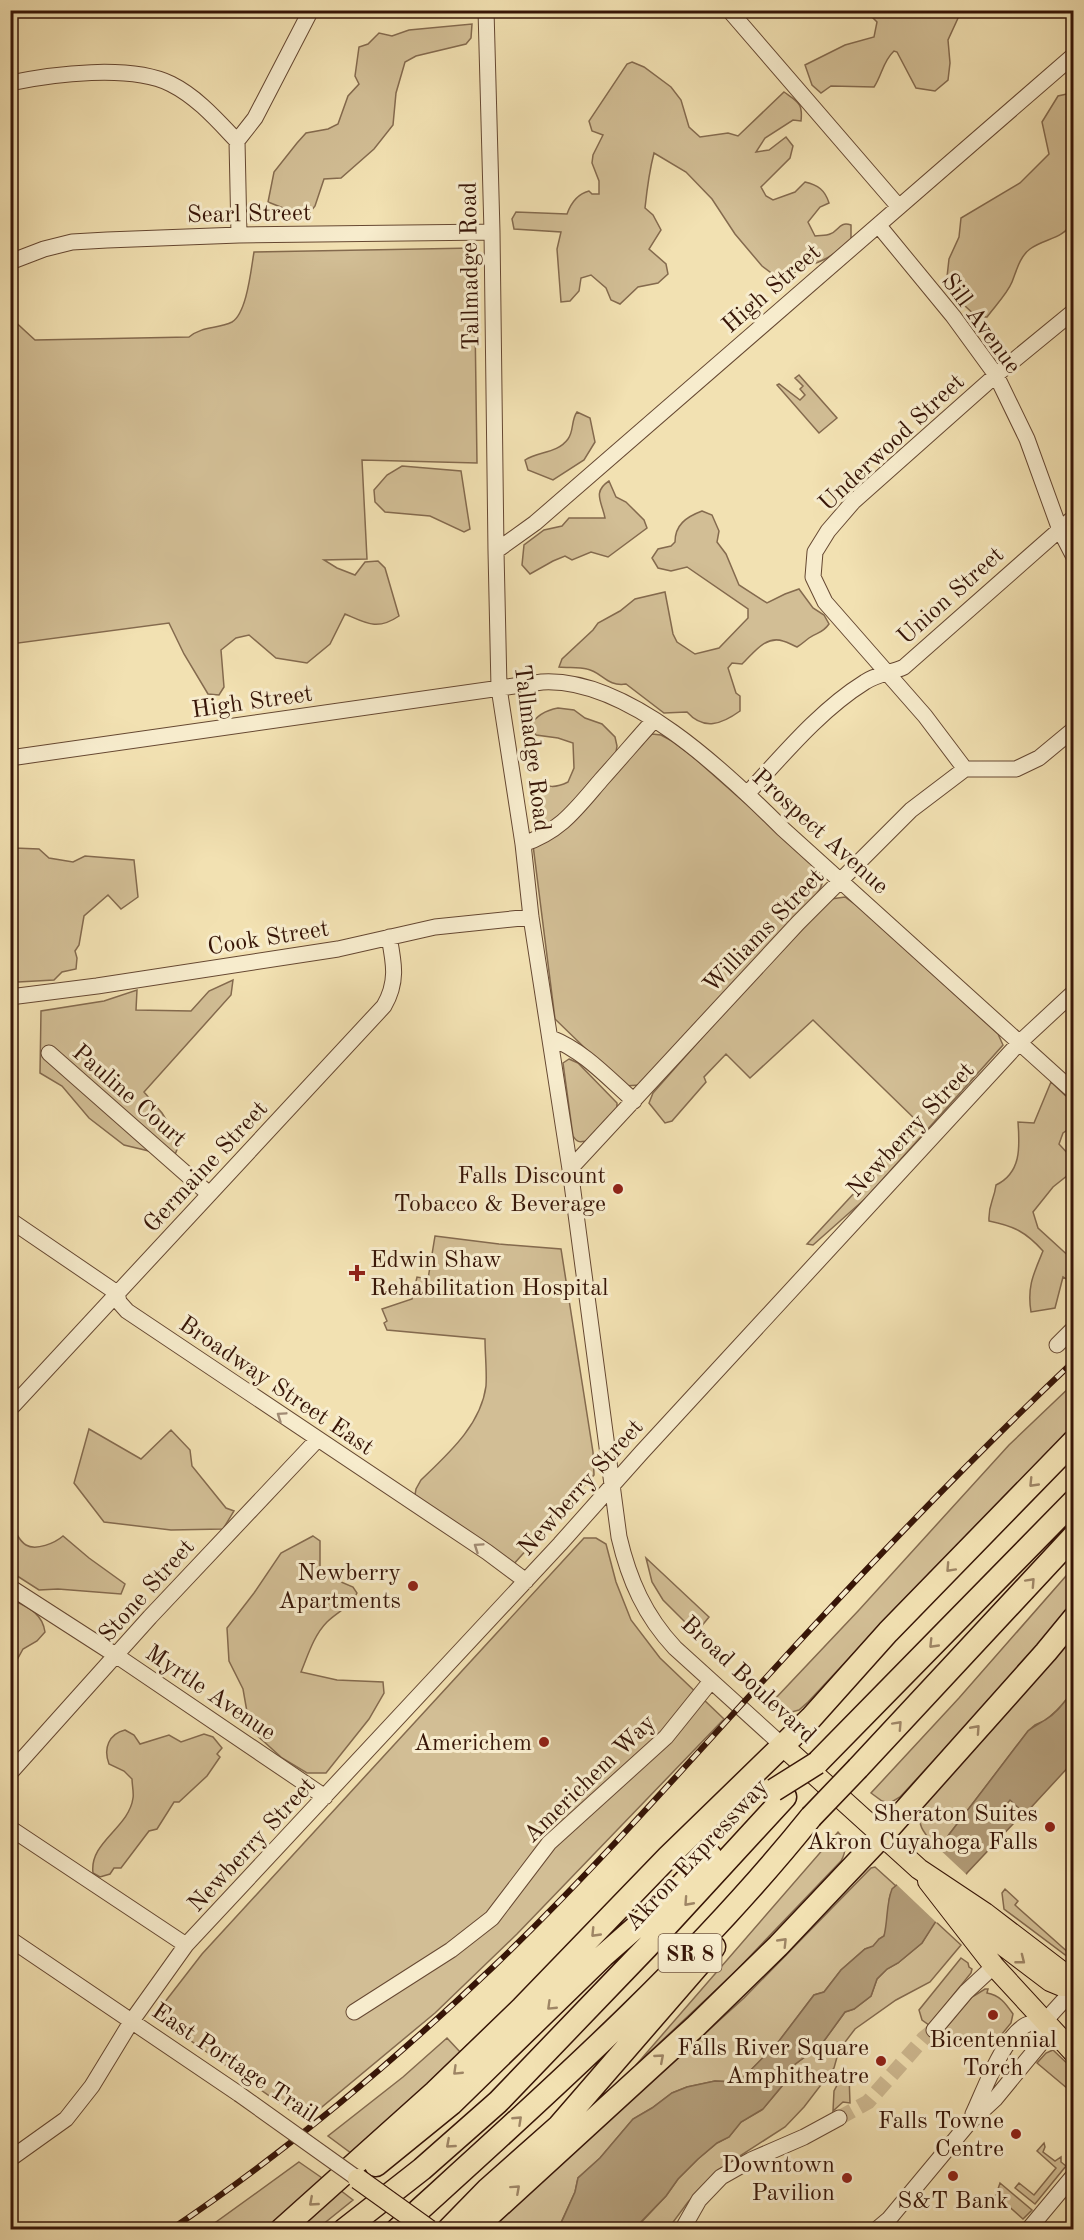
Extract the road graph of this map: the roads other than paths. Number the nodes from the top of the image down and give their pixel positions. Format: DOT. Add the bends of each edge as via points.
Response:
graph roads {
  1 [pos="311,10"];
  2 [pos="486,10"];
  3 [pos="729,10"];
  4 [pos="1074,55"];
  5 [pos="10,83"];
  6 [pos="237,141"];
  7 [pos="899,207"];
  8 [pos="879,226"];
  9 [pos="492,232"];
  10 [pos="239,235"];
  11 [pos="10,262"];
  12 [pos="1074,311"];
  13 [pos="996,375"];
  14 [pos="1074,517"];
  15 [pos="1059,530"];
  16 [pos="496,551"];
  17 [pos="1074,557"];
  18 [pos="886,671"];
  19 [pos="500,688"];
  20 [pos="654,720"];
  21 [pos="1074,729"];
  22 [pos="10,758"];
  23 [pos="966,770"];
  24 [pos="747,794"];
  25 [pos="523,844"];
  26 [pos="841,881"];
  27 [pos="531,917"];
  28 [pos="389,937"];
  29 [pos="1074,992"];
  30 [pos="10,997"];
  31 [pos="551,1038"];
  32 [pos="1018,1043"];
  33 [pos="49,1053"];
  34 [pos="1074,1092"];
  35 [pos="634,1101"];
  36 [pos="570,1169"];
  37 [pos="209,1194"];
  38 [pos="10,1220"];
  39 [pos="117,1293"];
  40 [pos="1074,1328"];
  41 [pos="1058,1345"];
  42 [pos="10,1409"];
  43 [pos="317,1440"];
  44 [pos="1074,1441"];
  45 [pos="613,1485"];
  46 [pos="1074,1501"];
  47 [pos="1074,1536"];
  48 [pos="526,1581"];
  49 [pos="10,1587"];
  50 [pos="1074,1618"];
  51 [pos="117,1656"];
  52 [pos="711,1681"];
  53 [pos="782,1745"];
  54 [pos="10,1773"];
  55 [pos="780,1793"];
  56 [pos="325,1797"];
  57 [pos="10,1828"];
  58 [pos="882,1836"];
  59 [pos="778,1858"];
  60 [pos="919,1869"];
  61 [pos="976,1923"];
  62 [pos="10,1939"];
  63 [pos="186,1945"];
  64 [pos="994,1966"];
  65 [pos="1074,1981"];
  66 [pos="1074,1987"];
  67 [pos="354,2012"];
  68 [pos="131,2022"];
  69 [pos="1044,2022"];
  70 [pos="934,2030"];
  71 [pos="1074,2053"];
  72 [pos="839,2118"];
  73 [pos="968,2124"];
  74 [pos="10,2159"];
  75 [pos="1074,2175"];
  76 [pos="358,2179"];
  77 [pos="281,2229"];
  78 [pos="344,2229"];
  79 [pos="397,2229"];
  80 [pos="429,2229"];
  81 [pos="448,2229"];
  82 [pos="473,2229"];
  83 [pos="682,2229"];
  84 [pos="876,2229"];
  85 [pos="1028,2229"];
  1 -- 6 [label="street" via="255,118"];
  2 -- 9 [label="street, Tallmadge Road"];
  3 -- 7 [label="street"];
  4 -- 7 [label="street, High Street"];
  5 -- 6 [label="street" via="76,73 138,75 161,80 189,94"];
  6 -- 10 [label="street"];
  7 -- 8 [label="street, High Street"];
  8 -- 13 [label="street, Sill Avenue"];
  8 -- 16 [label="street, High Street" via="535,524"];
  9 -- 10 [label="street, Searl Street"];
  9 -- 16 [label="street, Tallmadge Road"];
  10 -- 11 [label="street, Searl Street" via="72,242"];
  12 -- 13 [label="street, Underwood Street"];
  13 -- 15 [label="street, Sill Avenue" via="1027,439"];
  13 -- 18 [label="street, Underwood Street" via="853,502 815,552 813,577 819,592"];
  14 -- 15 [label="street, Union Street"];
  15 -- 17 [label="street, Sill Avenue"];
  15 -- 18 [label="street, Union Street" via="904,667"];
  16 -- 19 [label="street, Tallmadge Road"];
  18 -- 23 [label="street, Underwood Street"];
  18 -- 24 [label="street, Union Street" via="833,705"];
  19 -- 20 [label="street, Prospect Avenue" via="546,682 577,685 627,703"];
  19 -- 22 [label="street, High Street"];
  19 -- 25 [label="street, Tallmadge Road"];
  20 -- 24 [label="street, Prospect Avenue"];
  20 -- 25 [label="street" via="564,823"];
  21 -- 23 [label="street" via="1039,758 1016,769"];
  23 -- 26 [label="street, Williams Street" via="903,817"];
  24 -- 26 [label="street, Prospect Avenue"];
  25 -- 27 [label="street, Tallmadge Road"];
  26 -- 32 [label="street, Prospect Avenue"];
  26 -- 35 [label="street, Williams Street"];
  27 -- 28 [label="street, Cook Street" via="435,927"];
  27 -- 31 [label="street, Tallmadge Road"];
  28 -- 30 [label="street, Cook Street" via="338,949"];
  28 -- 37 [label="street, Germaine Street" via="395,976 384,1006"];
  29 -- 32 [label="street, Newberry Street"];
  31 -- 35 [label="street" via="567,1044"];
  31 -- 36 [label="street, Tallmadge Road"];
  32 -- 34 [label="street, Prospect Avenue"];
  32 -- 45 [label="street, Newberry Street"];
  33 -- 37 [label="street, Pauline Court"];
  35 -- 36 [label="street, Williams Street"];
  36 -- 45 [label="street, Tallmadge Road"];
  37 -- 39 [label="street, Germaine Street"];
  38 -- 39 [label="street, Broadway Street East"];
  39 -- 42 [label="street, Germaine Street"];
  43 -- 39 [label="street, Broadway Street East, one-way" via="127,1311"];
  40 -- 41 [label="street"];
  48 -- 43 [label="street, Broadway Street East, one-way"];
  43 -- 51 [label="street, Stone Street"];
  44 -- 53 [label="highway, one-way"];
  45 -- 48 [label="street, Newberry Street"];
  45 -- 52 [label="street, Broad Boulevard" via="625,1563 640,1599 661,1633"];
  46 -- 55 [label="highway, Akron Expressway / SR 8, one-way, bridge" via="817,1763"];
  59 -- 47 [label="highway, SR 8, one-way, bridge" via="810,1817"];
  48 -- 56 [label="street, Newberry Street"];
  49 -- 51 [label="street, Myrtle Avenue"];
  58 -- 50 [label="highway, one-way"];
  51 -- 54 [label="street, Stone Street"];
  51 -- 56 [label="street, Myrtle Avenue"];
  52 -- 53 [label="street, Broad Boulevard"];
  52 -- 67 [label="street, Americhem Way" via="666,1737 549,1843 492,1918 451,1950"];
  53 -- 58 [label="main road, Broad Boulevard"];
  53 -- 77 [label="highway, one-way" via="522,2008 435,2092"];
  55 -- 76 [label="highway, one-way" via="603,1956 451,2104"];
  55 -- 78 [label="highway, Akron Expressway / SR 8, one-way" via="647,1947 498,2102 422,2169"];
  56 -- 63 [label="street, Newberry Street"];
  57 -- 63 [label="street"];
  58 -- 60 [label="main road, Broad Boulevard"];
  82 -- 58 [label="highway, one-way" via="734,1990"];
  79 -- 59 [label="highway, SR 8, one-way" via="588,2054 702,1941"];
  59 -- 81 [label="highway" via="711,1951 560,2126"];
  60 -- 61 [label="main road, Broad Boulevard"];
  60 -- 61 [label="main road, Broad Boulevard" via="942,1900"];
  61 -- 64 [label="main road, Broad Boulevard"];
  61 -- 65 [label="main road, Broad Boulevard"];
  61 -- 66 [label="main road, one-way" via="1050,1981"];
  62 -- 68 [label="street, East Portage Trail"];
  63 -- 68 [label="street, Newberry Street"];
  64 -- 69 [label="main road, Broad Boulevard"];
  64 -- 70 [label="street"];
  66 -- 69 [label="street"];
  68 -- 74 [label="street, Newberry Street" via="92,2086 66,2119"];
  68 -- 76 [label="street, East Portage Trail, bridge"];
  69 -- 71 [label="main road, Broad Boulevard"];
  69 -- 73 [label="street" via="1041,2043"];
  69 -- 73 [label="street" via="1026,2025 1011,2041 995,2063"];
  72 -- 83 [label="street" via="721,2177 699,2200"];
  73 -- 84 [label="street" via="902,2205"];
  75 -- 85 [label="street"];
  76 -- 80 [label="main road, East Portage Trail, bridge"];
}
